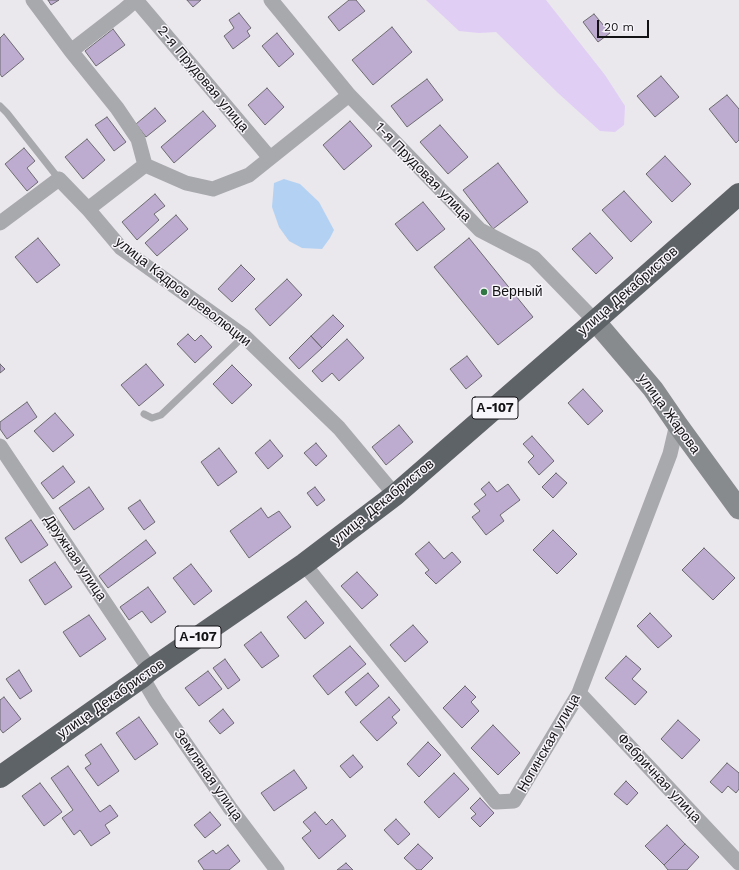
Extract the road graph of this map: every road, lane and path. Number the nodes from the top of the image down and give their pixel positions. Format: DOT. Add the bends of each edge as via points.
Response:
graph roads {
  1 [pos="33,0"];
  2 [pos="132,0"];
  3 [pos="136,0"];
  4 [pos="271,0"];
  5 [pos="71,52"];
  6 [pos="348,94"];
  7 [pos="0,106"];
  8 [pos="270,158"];
  9 [pos="144,165"];
  10 [pos="59,179"];
  11 [pos="739,194"];
  12 [pos="88,209"];
  13 [pos="0,224"];
  14 [pos="595,321"];
  15 [pos="244,336"];
  16 [pos="144,414"];
  17 [pos="677,424"];
  18 [pos="0,446"];
  19 [pos="395,495"];
  20 [pos="739,509"];
  21 [pos="304,564"];
  22 [pos="146,674"];
  23 [pos="579,693"];
  24 [pos="0,777"];
  25 [pos="739,864"];
  26 [pos="277,870"];
  1 -- 5 [label="street"];
  2 -- 5 [label="street" via="124,10"];
  3 -- 8 [label="street, 2-я Прудовая улица"];
  4 -- 6 [label="street, 1-я Прудовая улица"];
  5 -- 9 [label="street" via="117,108 138,139"];
  6 -- 8 [label="street"];
  6 -- 14 [label="street, 1-я Прудовая улица" via="480,230 534,258"];
  7 -- 10 [label="lane"];
  8 -- 9 [label="street" via="249,175 213,189 186,183"];
  9 -- 12 [label="street"];
  10 -- 12 [label="street, улица Кадров революции"];
  10 -- 13 [label="street"];
  11 -- 14 [label="highway, улица Декабристов / А-107"];
  12 -- 15 [label="street, улица Кадров революции" via="121,248"];
  14 -- 17 [label="street, улица Жарова" via="653,389"];
  14 -- 19 [label="highway, улица Декабристов / А-107"];
  15 -- 16 [label="lane" via="161,415 152,418"];
  15 -- 19 [label="street, улица Кадров революции" via="339,428"];
  17 -- 20 [label="street, улица Жарова"];
  17 -- 23 [label="street, Ногинская улица" via="670,454"];
  18 -- 22 [label="street, Дружная улица"];
  19 -- 21 [label="highway, улица Декабристов / А-107"];
  21 -- 22 [label="highway, улица Декабристов / А-107"];
  21 -- 23 [label="street, Ногинская улица" via="496,802 514,801"];
  22 -- 24 [label="highway, улица Декабристов / А-107"];
  22 -- 26 [label="street, Земляная улица" via="156,701 230,808"];
  23 -- 25 [label="street, Фабричная улица"];
}
